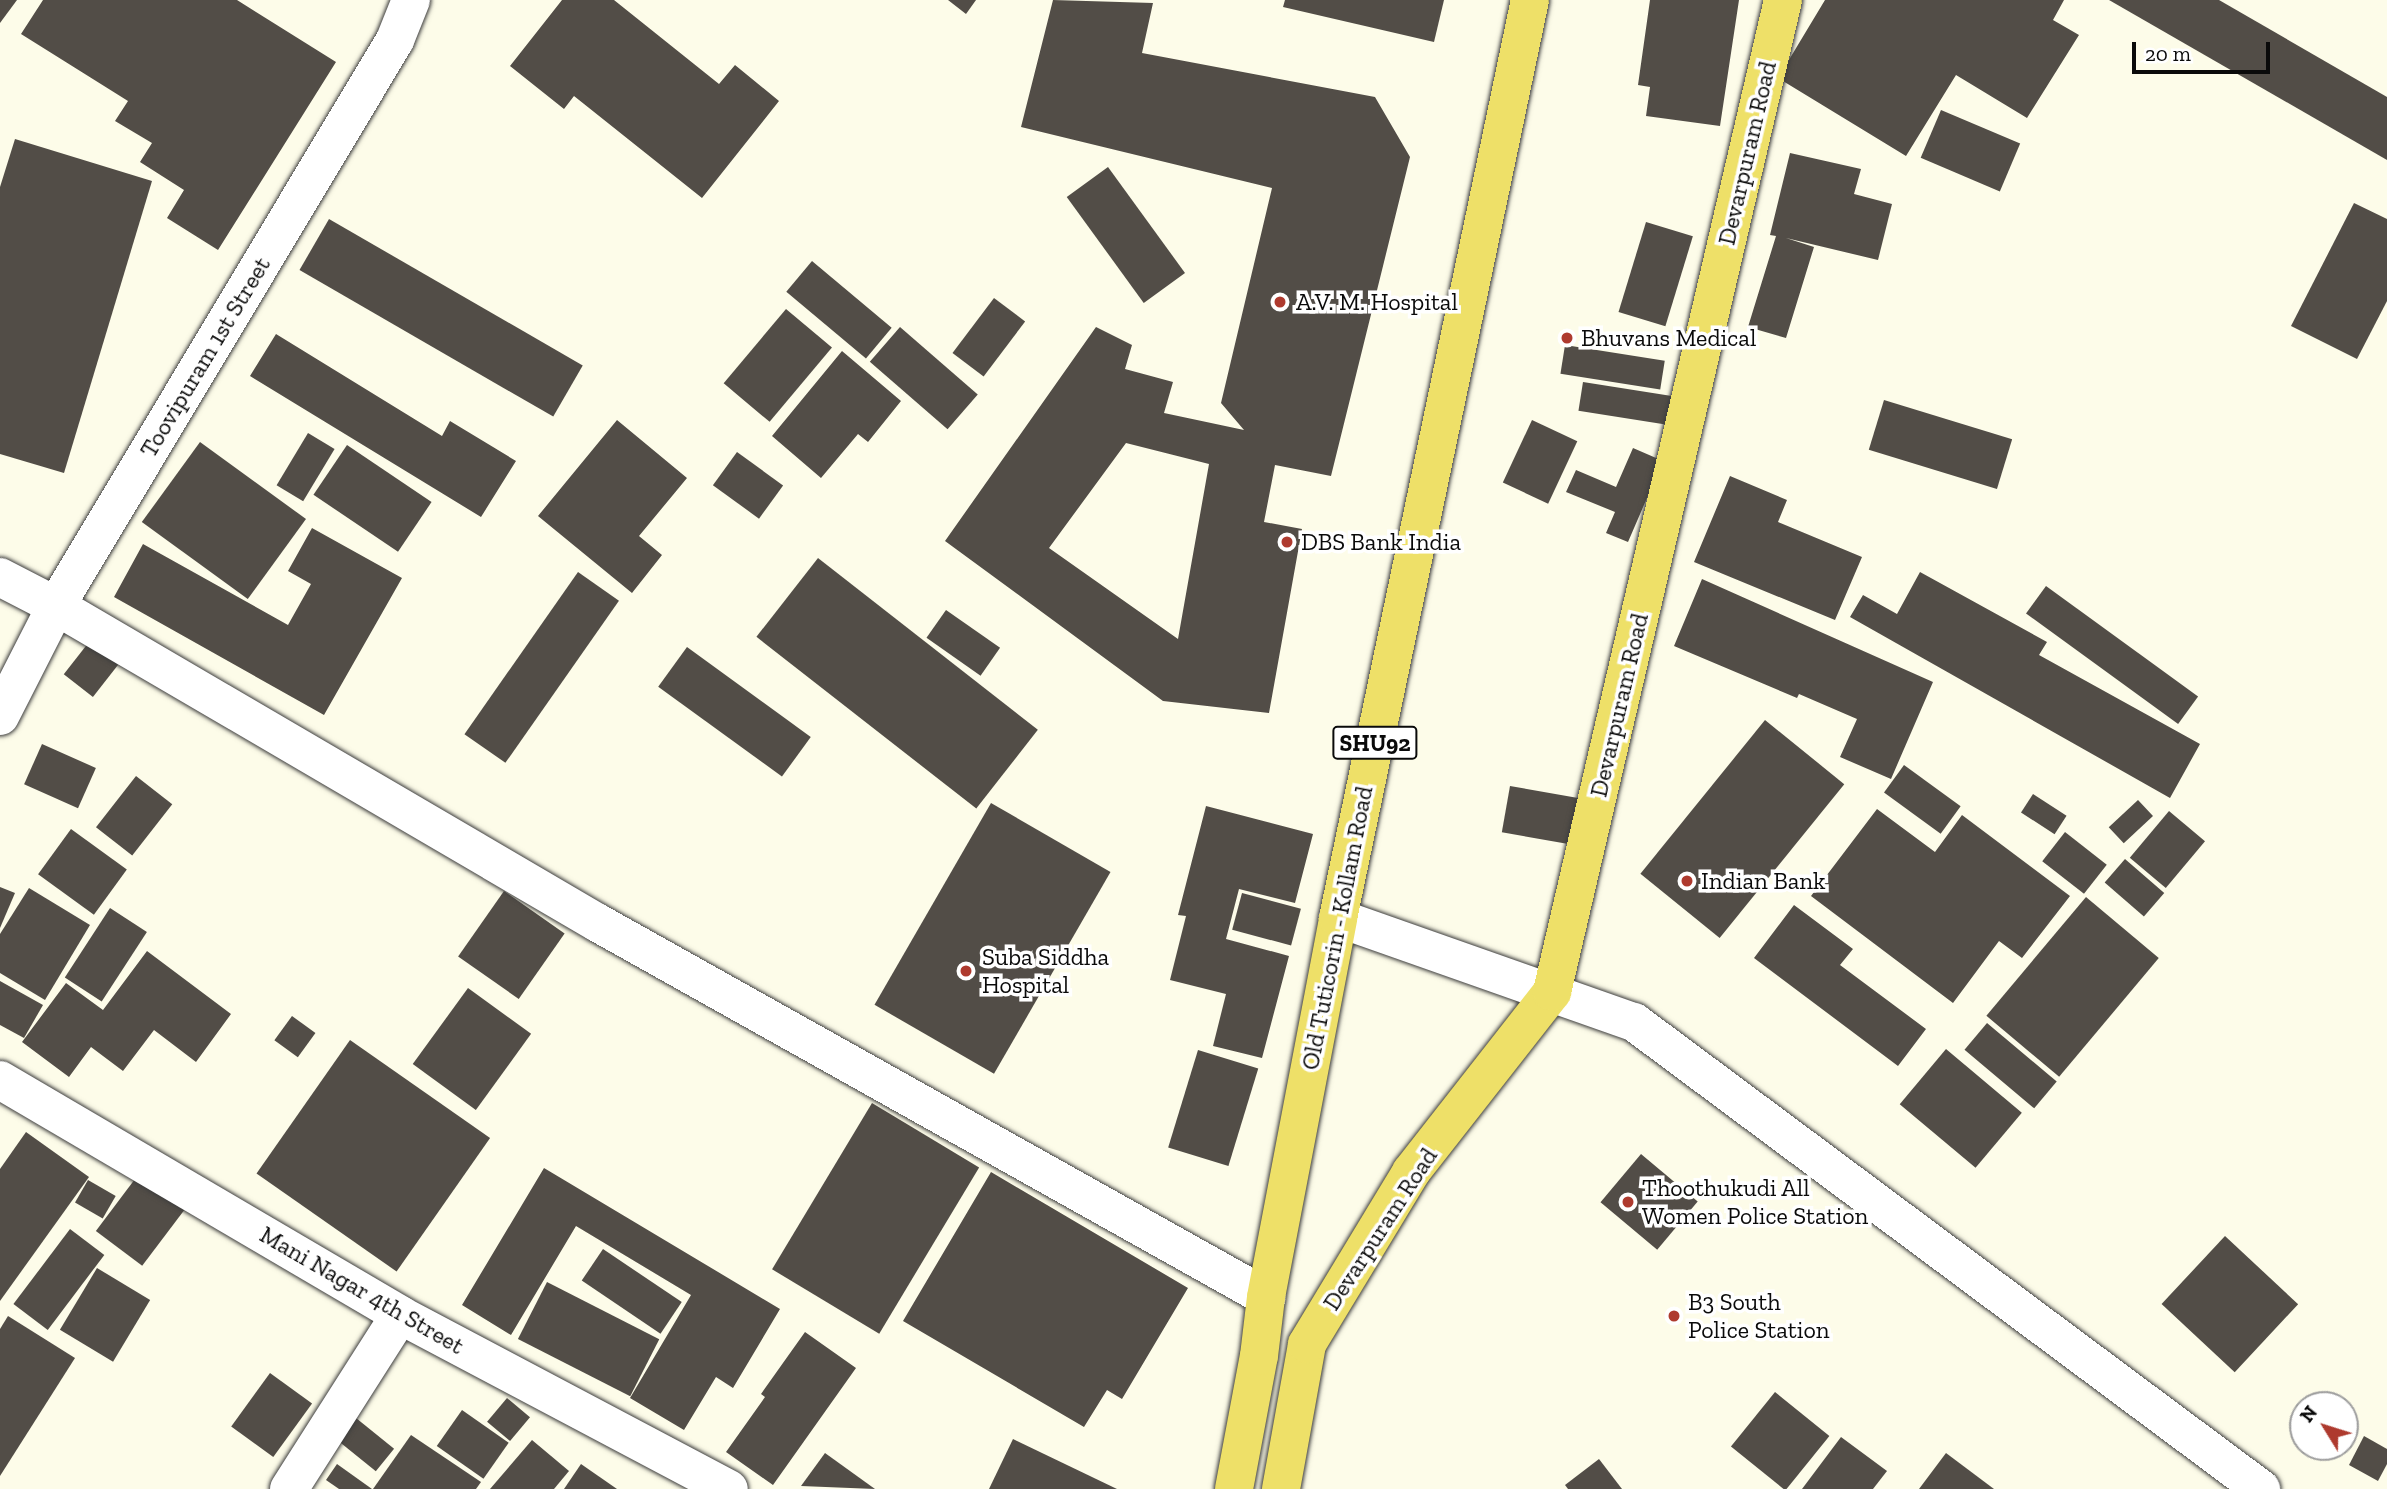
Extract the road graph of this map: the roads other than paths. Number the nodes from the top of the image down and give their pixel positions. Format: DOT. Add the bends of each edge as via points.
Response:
graph roads {
  1 [pos="411,0"];
  2 [pos="1530,0"];
  3 [pos="1783,0"];
  4 [pos="0,578"];
  5 [pos="56,606"];
  6 [pos="0,716"];
  7 [pos="1338,918"];
  8 [pos="1552,992"];
  9 [pos="0,1080"];
  10 [pos="1266,1297"];
  11 [pos="400,1315"];
  12 [pos="289,1489"];
  13 [pos="730,1489"];
  14 [pos="1234,1489"];
  15 [pos="1281,1489"];
  16 [pos="2260,1489"];
  1 -- 5 [label="street, Toovipuram 1st Street" via="395,40"];
  2 -- 7 [label="main road, Old Tuticorin - Kollam Road / SHU92"];
  3 -- 8 [label="main road, Devarpuram Road"];
  4 -- 5 [label="street"];
  5 -- 6 [label="street, Toovipuram 1st Street"];
  5 -- 10 [label="street" via="598,923"];
  7 -- 8 [label="street"];
  7 -- 10 [label="main road, Old Tuticorin - Kollam Road / SHU92"];
  8 -- 15 [label="main road, Devarpuram Road" via="1411,1172 1307,1344"];
  8 -- 16 [label="street" via="1634,1022"];
  9 -- 11 [label="street, Mani Nagar 4th Street"];
  10 -- 14 [label="main road, Old Tuticorin - Kollam Road / SHU92"];
  11 -- 12 [label="street"];
  11 -- 13 [label="street, Mani Nagar 4th Street"];
}
